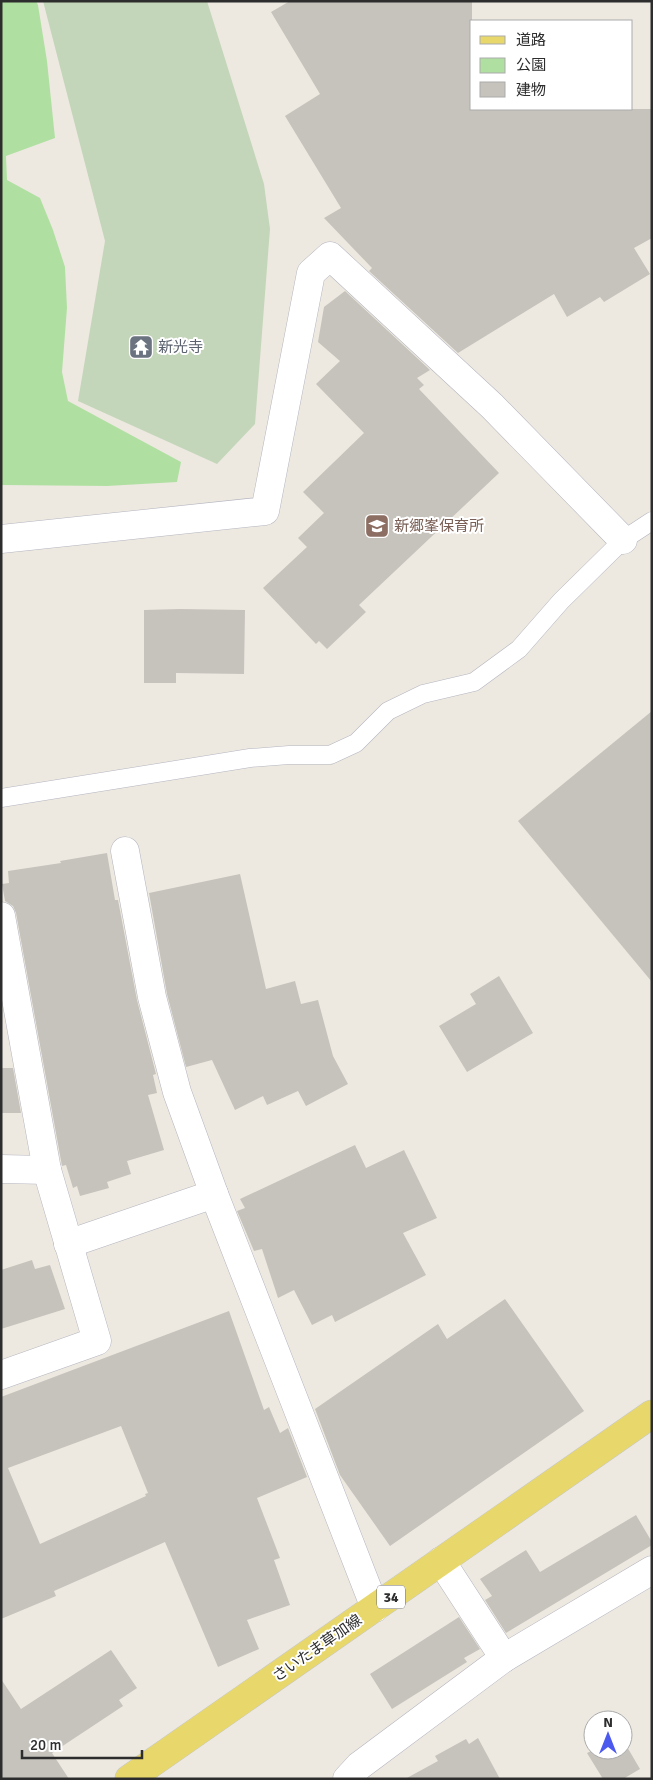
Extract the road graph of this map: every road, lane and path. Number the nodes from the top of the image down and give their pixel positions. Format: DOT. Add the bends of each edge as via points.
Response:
graph roads {
  1 [pos="652,521"];
  2 [pos="1,539"];
  3 [pos="623,540"];
  4 [pos="1,798"];
  5 [pos="125,850"];
  6 [pos="1,916"];
  7 [pos="1,1169"];
  8 [pos="47,1170"];
  9 [pos="214,1194"];
  10 [pos="68,1244"];
  11 [pos="1,1375"];
  12 [pos="652,1414"];
  13 [pos="441,1561"];
  14 [pos="652,1570"];
  15 [pos="375,1608"];
  16 [pos="504,1658"];
  17 [pos="129,1779"];
  18 [pos="347,1779"];
  1 -- 3 [label="lane"];
  2 -- 3 [label="street" via="265,512 311,273 330,256 492,406"];
  3 -- 4 [label="lane" via="519,649 474,682 423,694 388,711 356,743 330,755 250,758"];
  5 -- 9 [label="street" via="152,997 174,1083"];
  6 -- 8 [label="street"];
  7 -- 8 [label="street"];
  8 -- 10 [label="street"];
  9 -- 10 [label="street"];
  9 -- 15 [label="street"];
  10 -- 11 [label="street" via="97,1341"];
  12 -- 13 [label="main road, さいたま草加線 / 34"];
  13 -- 15 [label="main road, さいたま草加線 / 34"];
  13 -- 16 [label="street"];
  14 -- 16 [label="street"];
  15 -- 17 [label="main road, さいたま草加線 / 34"];
  16 -- 18 [label="street" via="359,1766"];
}
